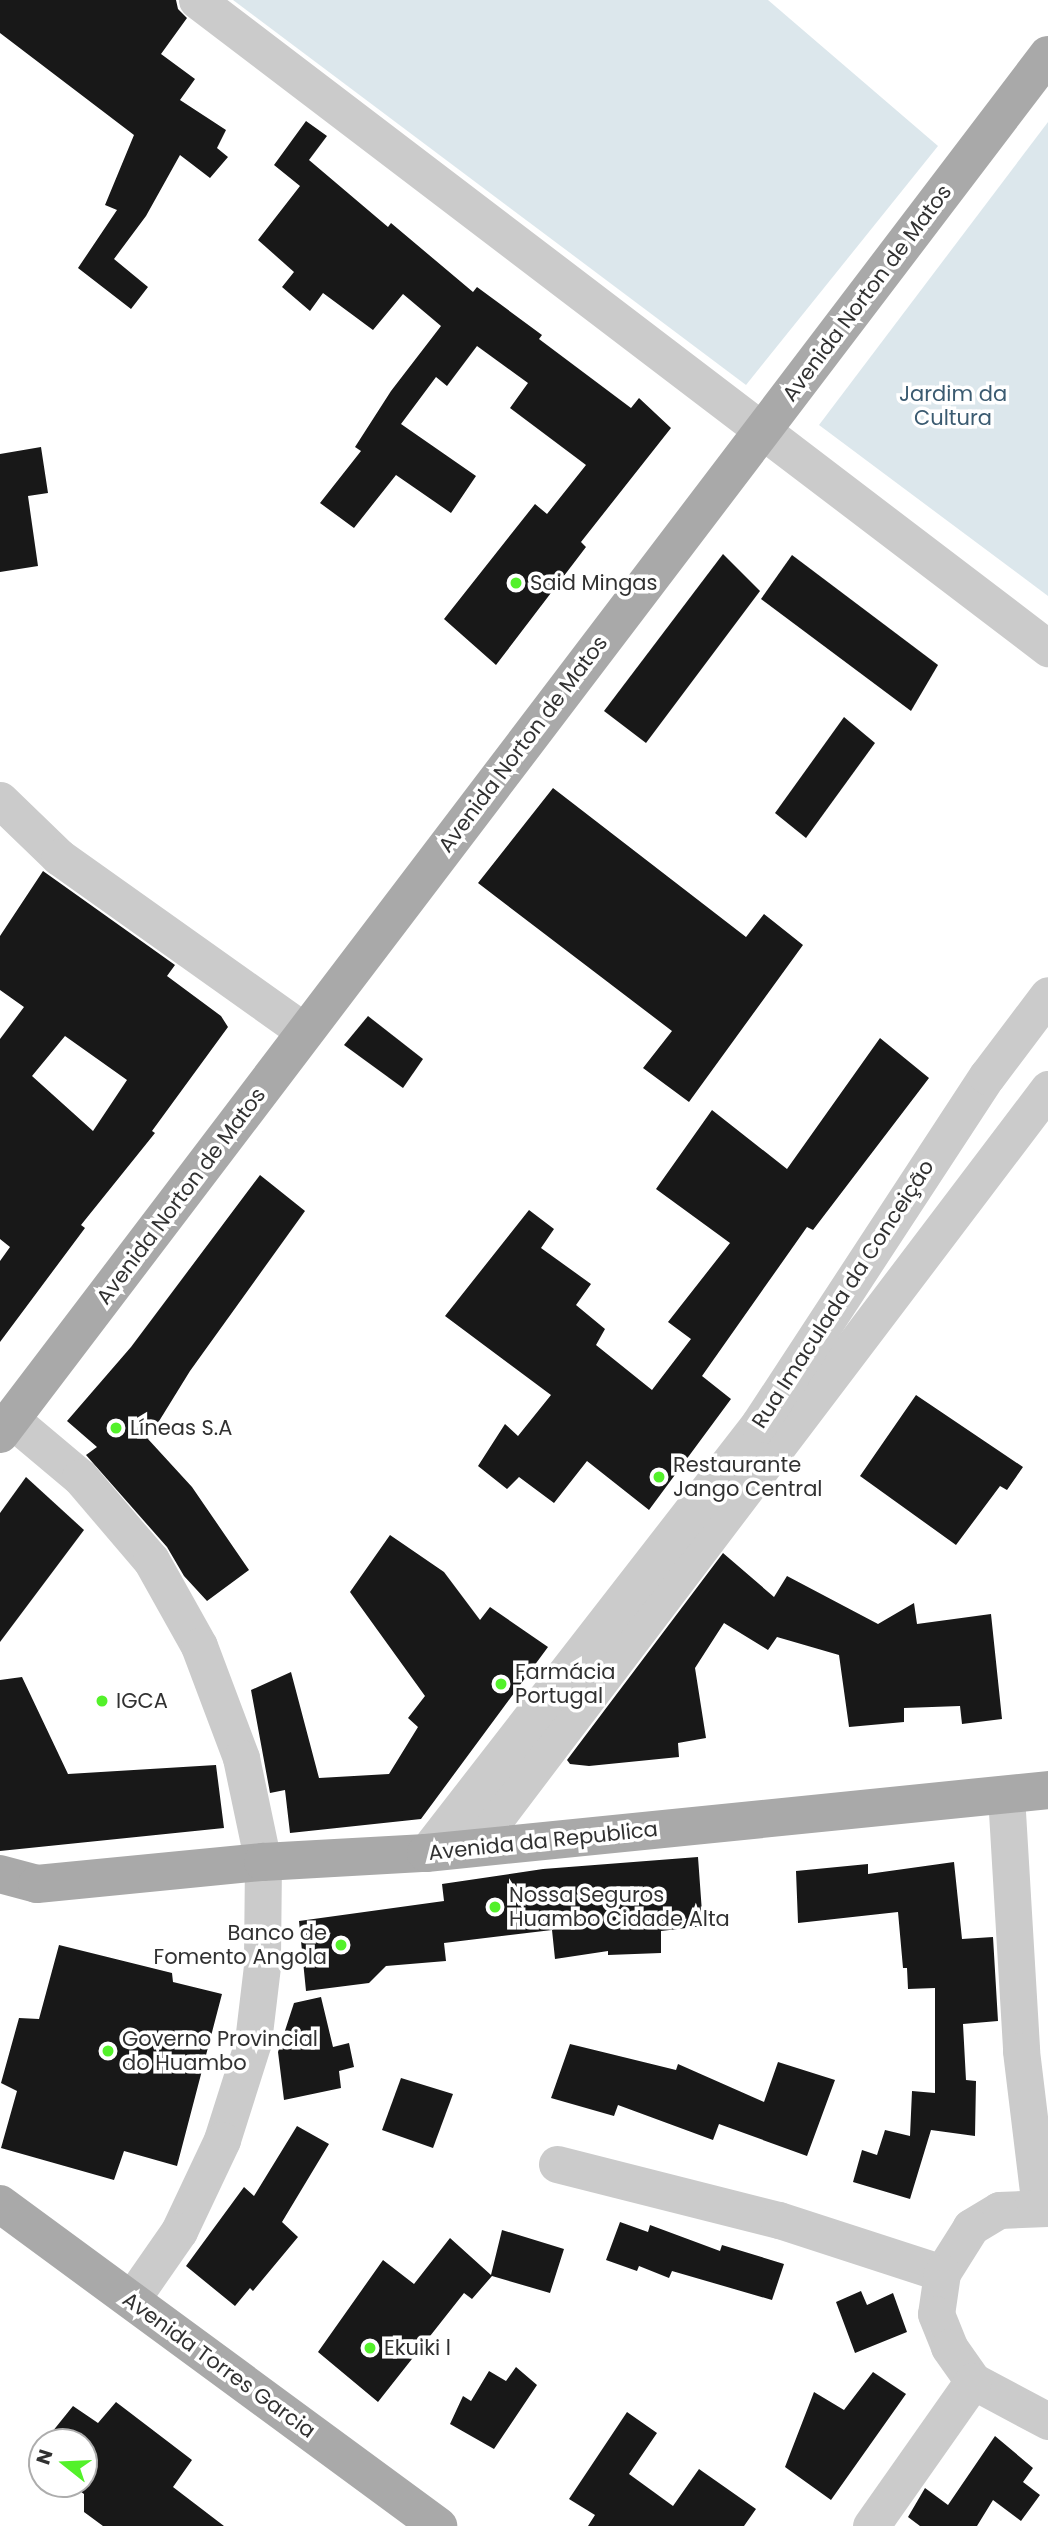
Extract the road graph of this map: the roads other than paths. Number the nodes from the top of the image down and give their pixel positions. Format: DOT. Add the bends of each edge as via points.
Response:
graph roads {
  1 [pos="197,0"];
  2 [pos="1048,55"];
  3 [pos="761,430"];
  4 [pos="1048,648"];
  5 [pos="0,800"];
  6 [pos="1048,995"];
  7 [pos="304,1031"];
  8 [pos="987,1076"];
  9 [pos="1041,1099"];
  10 [pos="6,1427"];
  11 [pos="1048,1790"];
  12 [pos="1006,1795"];
  13 [pos="474,1847"];
  14 [pos="426,1853"];
  15 [pos="263,1861"];
  16 [pos="0,1874"];
  17 [pos="37,1884"];
  18 [pos="0,1904"];
  19 [pos="557,2164"];
  20 [pos="0,2204"];
  21 [pos="1044,2207"];
  22 [pos="942,2273"];
  23 [pos="131,2300"];
  24 [pos="973,2381"];
  25 [pos="1048,2421"];
  26 [pos="438,2526"];
  27 [pos="871,2526"];
  1 -- 3 [label="street"];
  2 -- 3 [label="main road, Avenida Norton de Matos"];
  3 -- 4 [label="street"];
  3 -- 7 [label="main road, Avenida Norton de Matos"];
  5 -- 7 [label="street" via="59,857"];
  6 -- 8 [label="street, Rua Imaculada da Conceição"];
  7 -- 10 [label="main road, Avenida Norton de Matos"];
  8 -- 9 [label="street"];
  8 -- 14 [label="street, Rua Imaculada da Conceição" via="759,1424"];
  9 -- 13 [label="street, Rua Imaculada da Conceição"];
  10 -- 15 [label="street" via="80,1476 151,1560 199,1646 241,1758"];
  11 -- 12 [label="main road, Avenida da Republica"];
  12 -- 13 [label="main road, Avenida da Republica"];
  12 -- 21 [label="street" via="1021,2051"];
  13 -- 14 [label="main road, Avenida da Republica"];
  14 -- 15 [label="main road, Avenida da Republica"];
  15 -- 17 [label="main road, Avenida da Republica"];
  15 -- 23 [label="street" via="262,1966 253,2042 222,2140 179,2231"];
  16 -- 17 [label="main road"];
  17 -- 18 [label="main road"];
  19 -- 22 [label="street" via="779,2220"];
  20 -- 23 [label="main road, Avenida Torres Garcia"];
  21 -- 22 [label="street" via="999,2210 971,2227"];
  22 -- 24 [label="street" via="936,2314 950,2347"];
  23 -- 26 [label="main road, Avenida Torres Garcia"];
  24 -- 25 [label="street"];
  24 -- 27 [label="street"];
}
